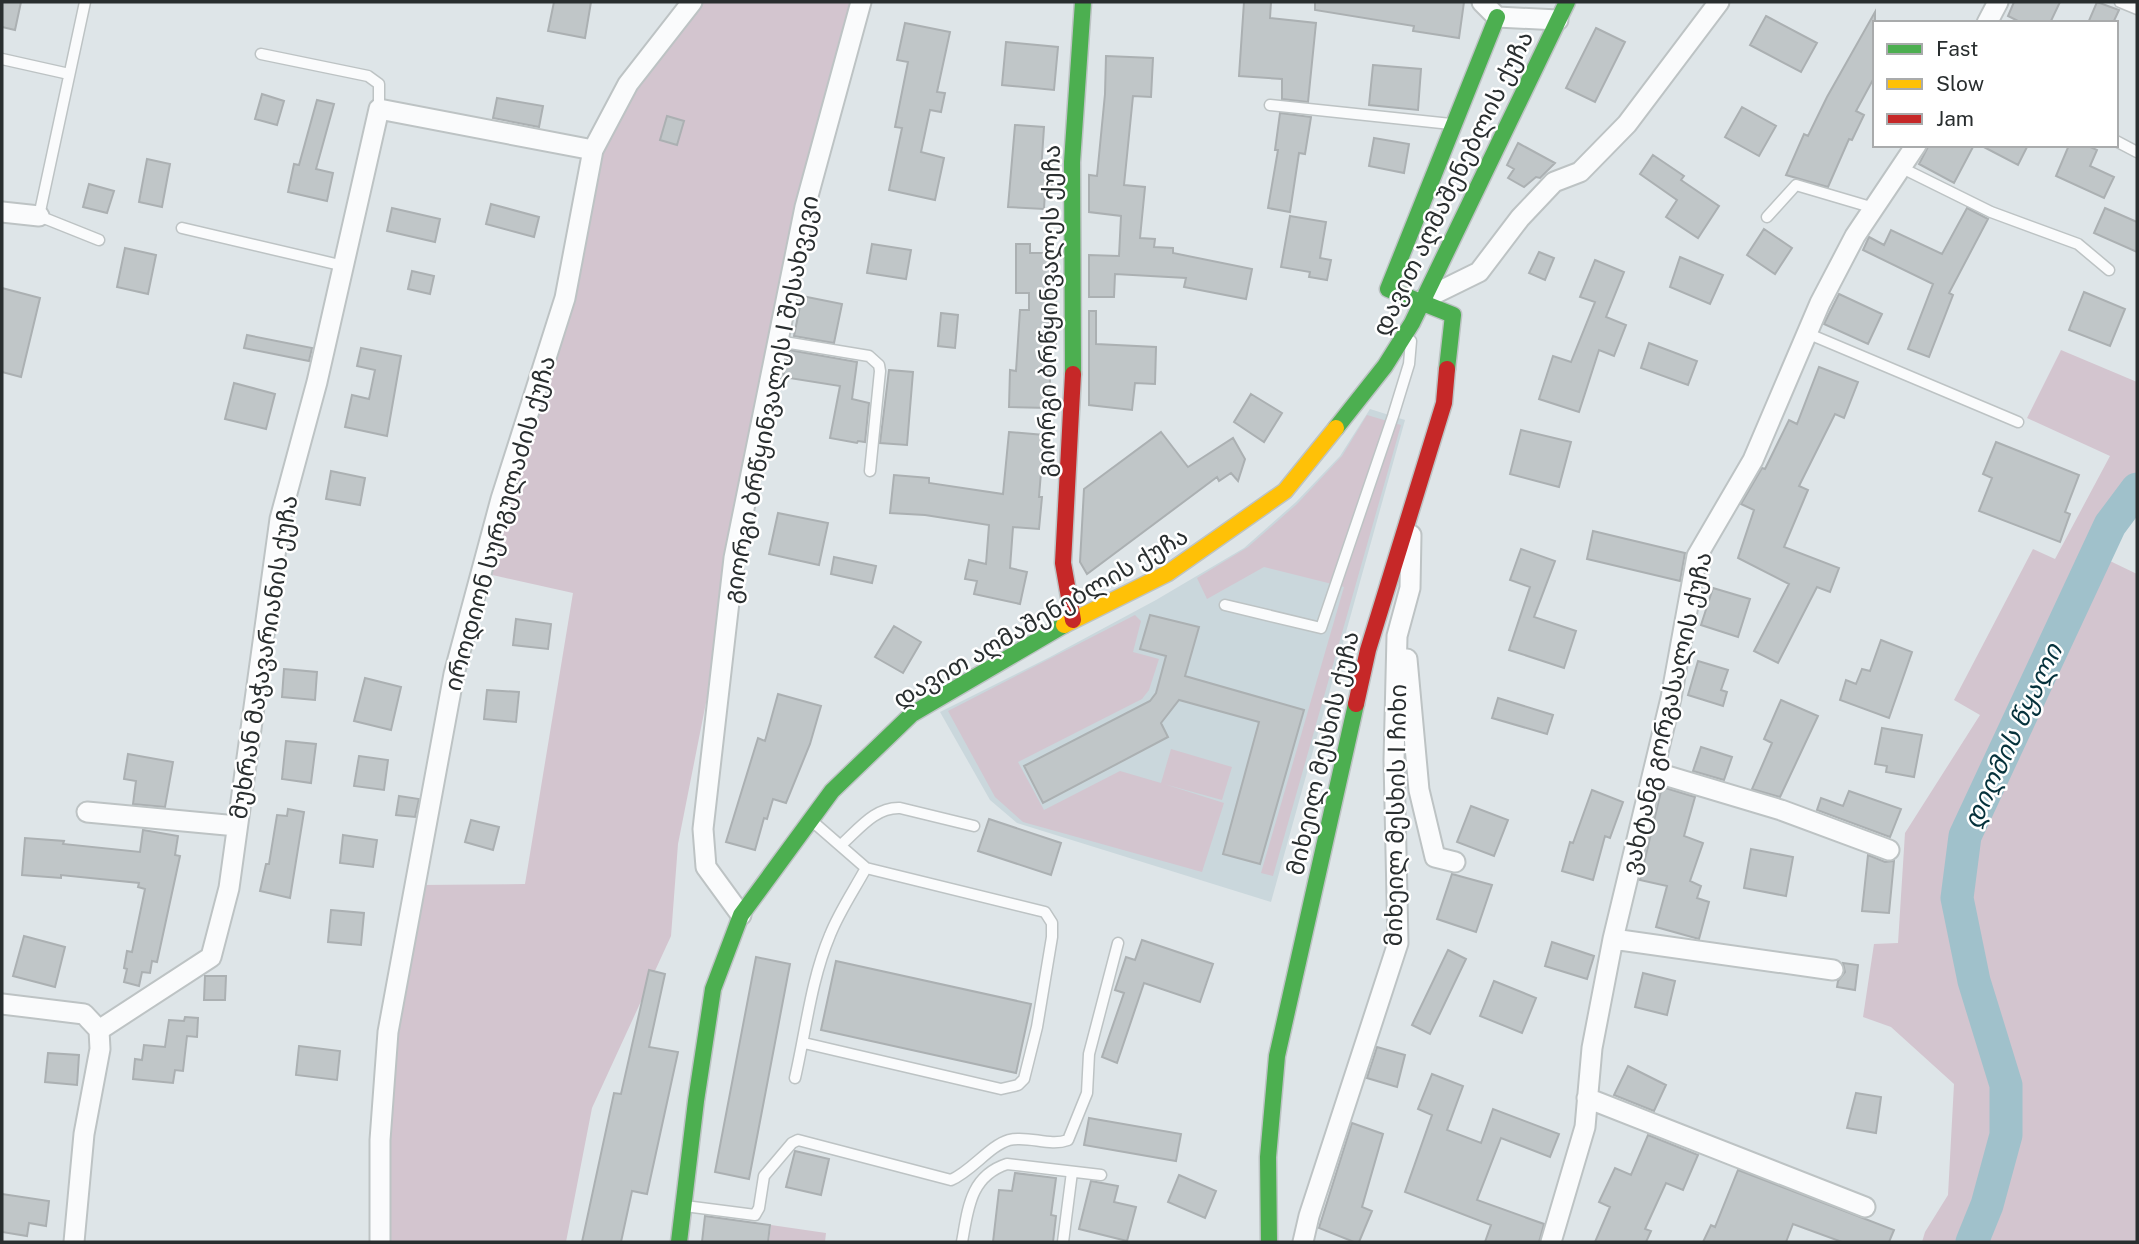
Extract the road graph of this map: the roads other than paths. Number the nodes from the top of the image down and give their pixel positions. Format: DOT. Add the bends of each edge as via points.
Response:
graph roads {
  1 [pos="85,2"];
  2 [pos="692,2"];
  3 [pos="861,2"];
  4 [pos="1083,2"];
  5 [pos="1482,2"];
  6 [pos="1567,2"];
  7 [pos="1719,2"];
  8 [pos="1998,2"];
  9 [pos="2120,2"];
  10 [pos="2137,9"];
  11 [pos="1497,17"];
  12 [pos="1558,20"];
  13 [pos="1988,21"];
  14 [pos="261,54"];
  15 [pos="2,59"];
  16 [pos="69,74"];
  17 [pos="1270,105"];
  18 [pos="379,109"];
  19 [pos="1455,124"];
  20 [pos="2118,142"];
  21 [pos="1915,147"];
  22 [pos="593,150"];
  23 [pos="2137,152"];
  24 [pos="1902,168"];
  25 [pos="1875,208"];
  26 [pos="2,212"];
  27 [pos="39,216"];
  28 [pos="1767,216"];
  29 [pos="182,228"];
  30 [pos="99,240"];
  31 [pos="344,266"];
  32 [pos="2109,270"];
  33 [pos="1421,301"];
  34 [pos="1412,323"];
  35 [pos="1809,334"];
  36 [pos="778,341"];
  37 [pos="2018,422"];
  38 [pos="870,471"];
  39 [pos="1412,501"];
  40 [pos="1410,588"];
  41 [pos="1225,605"];
  42 [pos="1073,620"];
  43 [pos="1654,772"];
  44 [pos="87,812"];
  45 [pos="812,820"];
  46 [pos="237,826"];
  47 [pos="974,826"];
  48 [pos="841,845"];
  49 [pos="1889,850"];
  50 [pos="1455,862"];
  51 [pos="866,868"];
  52 [pos="741,915"];
  53 [pos="1613,939"];
  54 [pos="1118,943"];
  55 [pos="1833,970"];
  56 [pos="2,1004"];
  57 [pos="99,1030"];
  58 [pos="804,1043"];
  59 [pos="795,1078"];
  60 [pos="1587,1098"];
  61 [pos="1072,1172"];
  62 [pos="1101,1175"];
  63 [pos="684,1206"];
  64 [pos="1865,1207"];
  65 [pos="74,1242"];
  66 [pos="380,1242"];
  67 [pos="679,1242"];
  68 [pos="962,1242"];
  69 [pos="1063,1242"];
  70 [pos="1269,1242"];
  71 [pos="1303,1242"];
  72 [pos="1550,1242"];
  1 -- 16 [label="lane"];
  2 -- 22 [label="street, იროდიონ სურგულაძის ქუჩა" via="628,84"];
  3 -- 36 [label="street, გიორგი ბრწყინვალეს I შესახვევი" via="805,207"];
  4 -- 42 [label="street, გიორგი ბრწყინვალეს ქუჩა" via="1072,162 1073,400 1063,563"];
  5 -- 11 [label="street"];
  6 -- 12 [label="street, დავით აღმაშენებლის ქუჩა"];
  7 -- 33 [label="street" via="1627,124 1580,172 1555,183 1520,218 1479,272"];
  8 -- 13 [label="street"];
  9 -- 10 [label="lane"];
  11 -- 12 [label="street"];
  11 -- 19 [label="street"];
  12 -- 33 [label="street, დავით აღმაშენებლის ქუჩა"];
  14 -- 18 [label="lane" via="368,76 379,85"];
  15 -- 16 [label="lane"];
  16 -- 27 [label="lane"];
  17 -- 19 [label="lane"];
  18 -- 22 [label="street"];
  18 -- 31 [label="street, მუხრან მაჭავარიანის ქუჩა"];
  19 -- 33 [label="street" via="1388,289"];
  20 -- 23 [label="lane"];
  21 -- 24 [label="street, ვახტანგ გორგასალის ქუჩა"];
  22 -- 66 [label="street, იროდიონ სურგულაძის ქუჩა" via="565,298 501,499 454,674 388,1032 380,1140"];
  24 -- 25 [label="street, ვახტანგ გორგასალის ქუჩა"];
  24 -- 32 [label="lane" via="1991,212 2078,244"];
  25 -- 28 [label="lane" via="1796,185"];
  25 -- 35 [label="street, ვახტანგ გორგასალის ქუჩა" via="1855,236"];
  26 -- 27 [label="street"];
  27 -- 30 [label="lane"];
  29 -- 31 [label="lane"];
  31 -- 46 [label="street, მუხრან მაჭავარიანის ქუჩა" via="280,519"];
  33 -- 34 [label="street, დავით აღმაშენებლის ქუჩა"];
  33 -- 39 [label="street, მიხეილ მესხის ქუჩა" via="1453,315 1444,404"];
  34 -- 41 [label="lane" via="1409,364 1321,628"];
  34 -- 42 [label="street, დავით აღმაშენებლის ქუჩა" via="1385,366 1285,491 1168,573"];
  35 -- 37 [label="lane"];
  35 -- 43 [label="street, ვახტანგ გორგასალის ქუჩა" via="1754,460 1697,556"];
  36 -- 38 [label="lane" via="869,356 879,365"];
  36 -- 52 [label="street, გიორგი ბრწყინვალეს I შესახვევი" via="734,558 703,829 706,867"];
  39 -- 40 [label="street, მიხეილ მესხის I ჩიხი"];
  39 -- 70 [label="street, მიხეილ მესხის ქუჩა" via="1368,650 1277,1056 1268,1157"];
  40 -- 50 [label="street" via="1407,661 1419,790 1434,857"];
  40 -- 71 [label="street, მიხეილ მესხის I ჩიხი" via="1397,636 1398,943"];
  42 -- 45 [label="street, დავით აღმაშენებლის ქუჩა" via="912,714 832,791"];
  43 -- 49 [label="street" via="1781,810"];
  43 -- 53 [label="street, ვახტანგ გორგასალის ქუჩა"];
  44 -- 46 [label="street"];
  45 -- 48 [label="lane"];
  45 -- 52 [label="street, დავით აღმაშენებლის ქუჩა"];
  46 -- 57 [label="street, მუხრან მაჭავარიანის ქუჩა" via="229,888 211,957"];
  47 -- 48 [label="lane" via="889,807"];
  48 -- 51 [label="lane"];
  51 -- 58 [label="lane" via="830,935 808,1007"];
  51 -- 58 [label="lane" via="1045,912 1052,923 1052,937 1024,1079 1001,1089"];
  52 -- 63 [label="street, დავით აღმაშენებლის ქუჩა" via="713,989"];
  53 -- 55 [label="street"];
  53 -- 60 [label="street, ვახტანგ გორგასალის ქუჩა"];
  54 -- 63 [label="lane" via="1089,1054 1087,1093 1069,1140 1008,1141 951,1180 798,1140 764,1176 755,1215"];
  56 -- 57 [label="street" via="85,1014"];
  57 -- 65 [label="street"];
  58 -- 59 [label="lane"];
  60 -- 64 [label="street"];
  60 -- 72 [label="street, ვახტანგ გორგასალის ქუჩა" via="1585,1127"];
  61 -- 62 [label="lane"];
  61 -- 68 [label="lane" via="1007,1164 995,1168 971,1197"];
  61 -- 69 [label="lane"];
  63 -- 67 [label="street, დავით აღმაშენებლის ქუჩა"];
}
